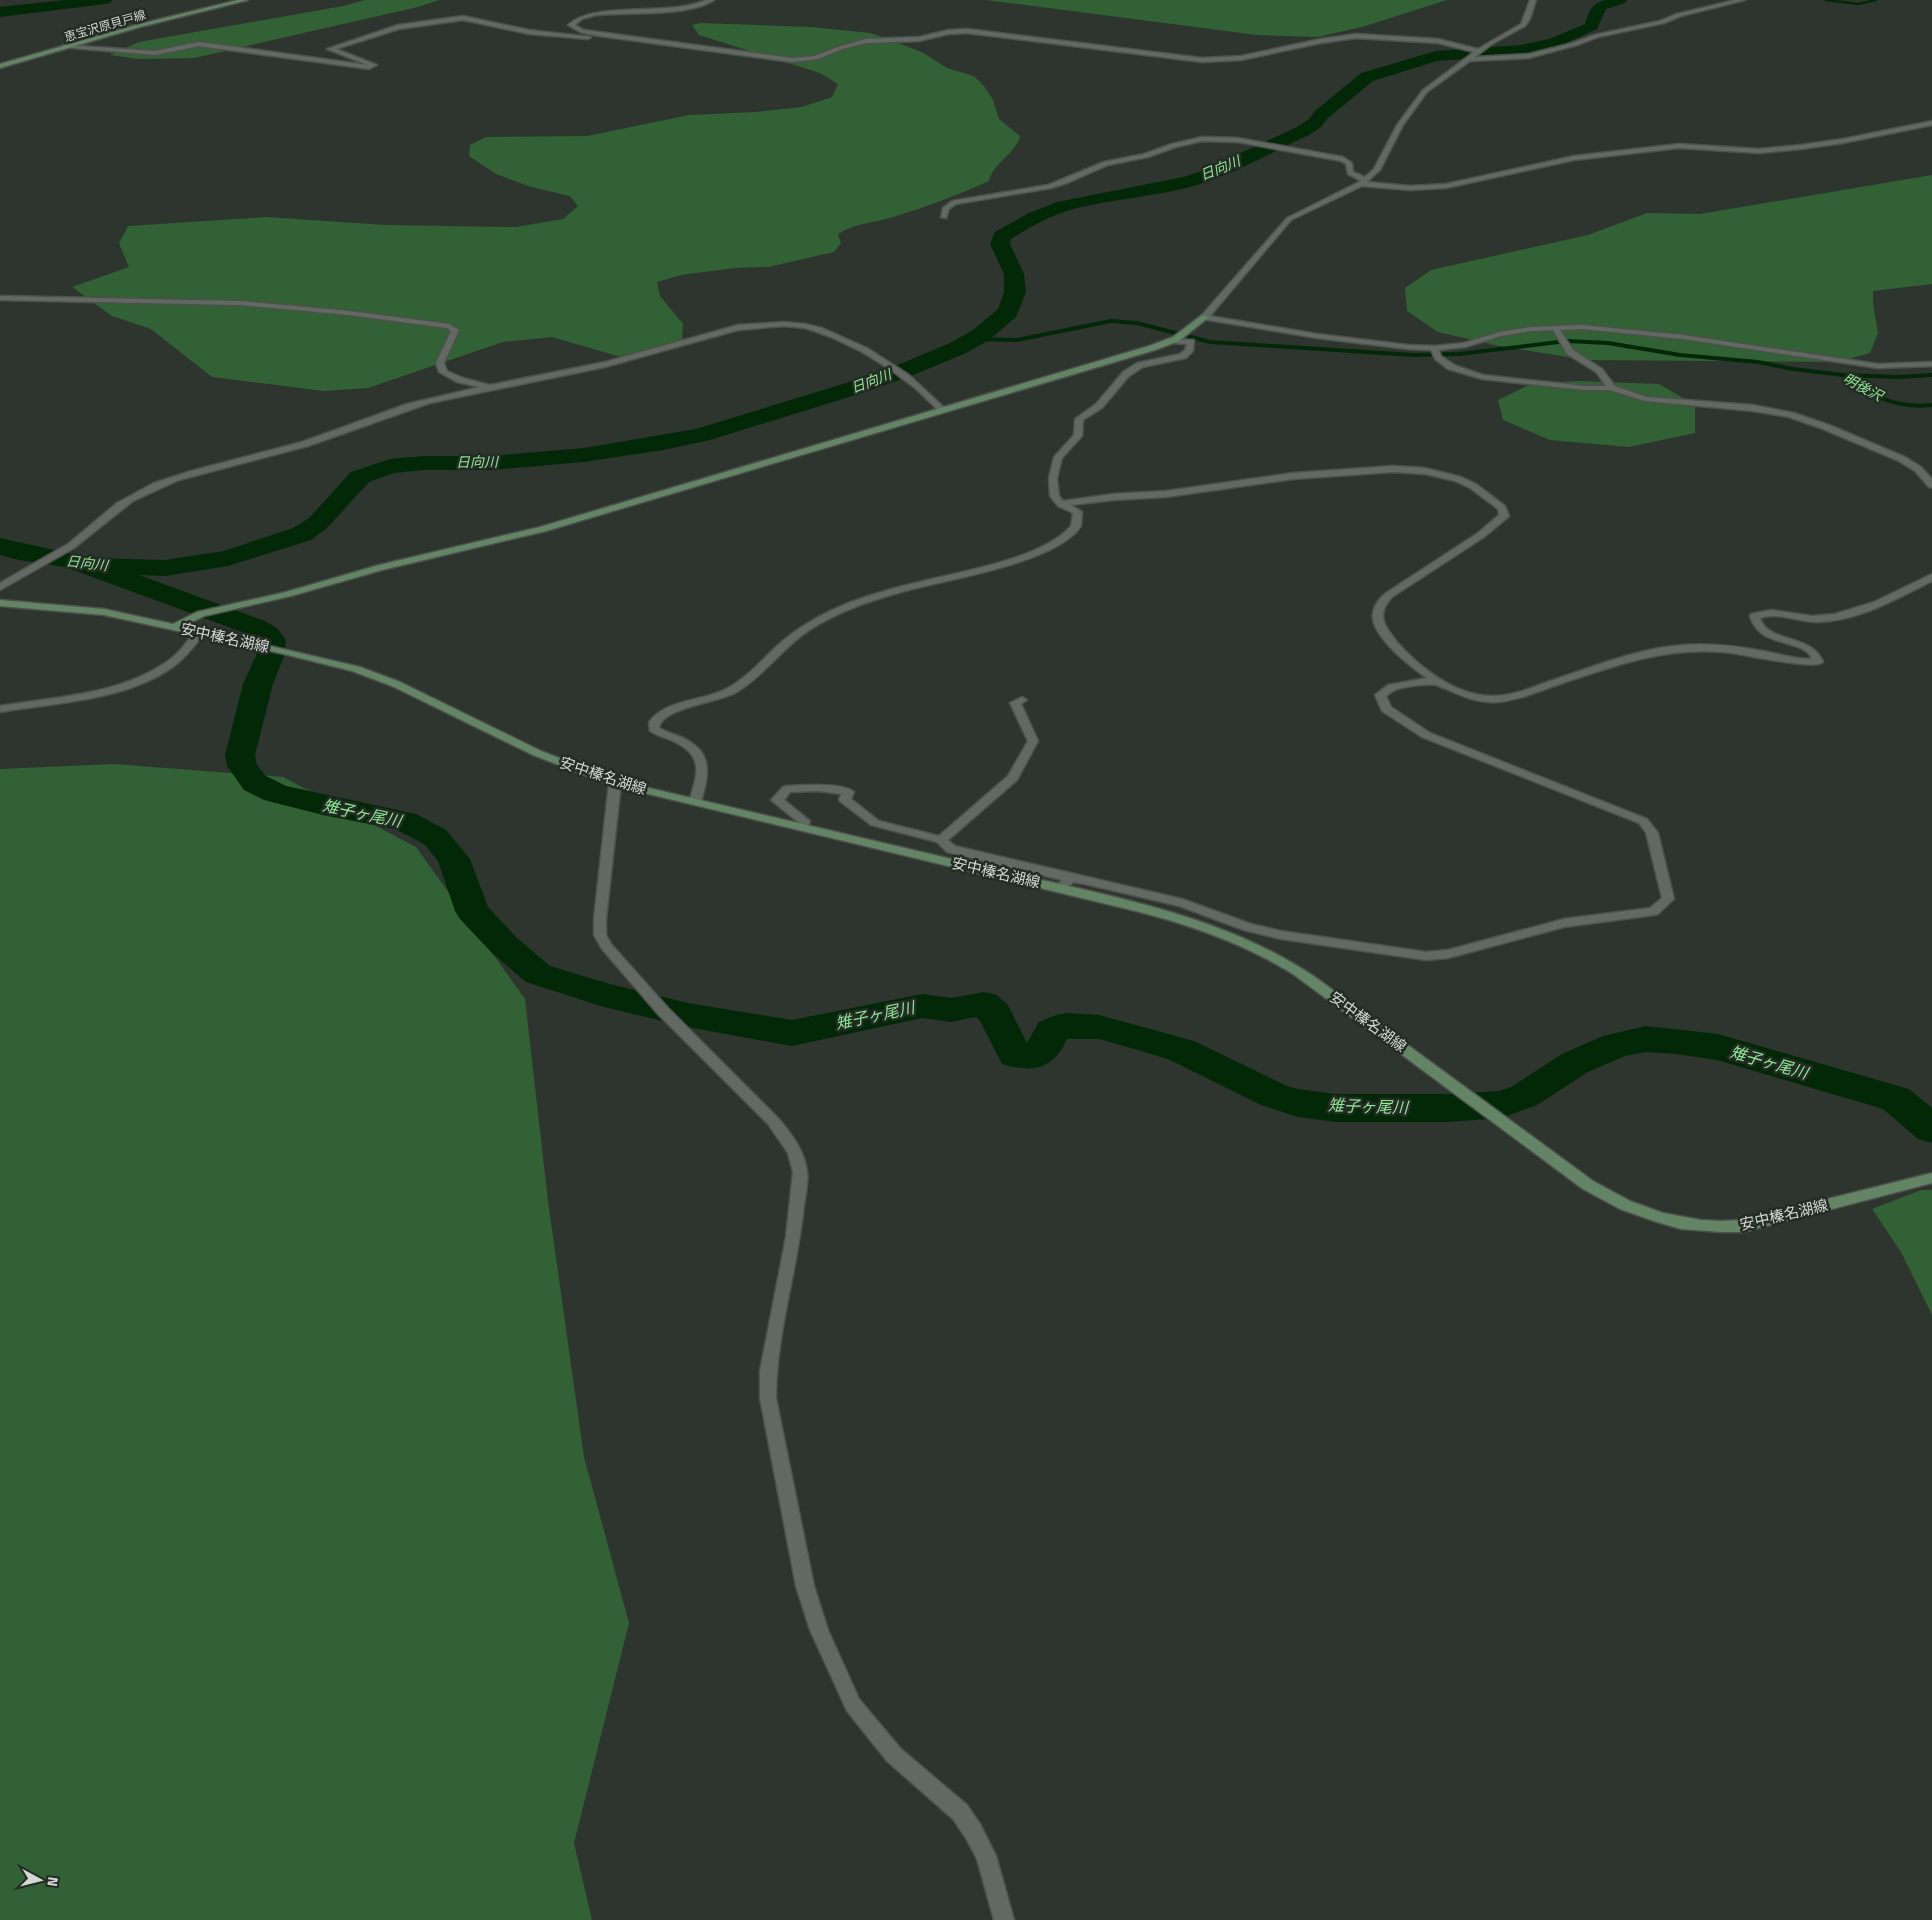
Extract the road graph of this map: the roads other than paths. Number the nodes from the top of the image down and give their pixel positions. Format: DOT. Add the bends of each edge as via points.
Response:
graph roads {
  1 [pos="244,0"];
  2 [pos="710,0"];
  3 [pos="1533,0"];
  4 [pos="1742,0"];
  5 [pos="618,36"];
  6 [pos="64,47"];
  7 [pos="1474,55"];
  8 [pos="0,66"];
  9 [pos="1932,123"];
  10 [pos="1363,182"];
  11 [pos="944,217"];
  12 [pos="0,298"];
  13 [pos="1205,317"];
  14 [pos="1555,328"];
  15 [pos="1178,338"];
  16 [pos="1434,348"];
  17 [pos="1932,364"];
  18 [pos="492,388"];
  19 [pos="1611,388"];
  20 [pos="944,411"];
  21 [pos="1932,485"];
  22 [pos="1061,504"];
  23 [pos="1932,577"];
  24 [pos="0,588"];
  25 [pos="0,603"];
  26 [pos="174,627"];
  27 [pos="200,632"];
  28 [pos="1437,680"];
  29 [pos="1022,700"];
  30 [pos="0,709"];
  31 [pos="615,783"];
  32 [pos="695,802"];
  33 [pos="802,828"];
  34 [pos="941,840"];
  35 [pos="1070,878"];
  36 [pos="1060,889"];
  37 [pos="1932,1178"];
  38 [pos="1004,1920"];
  1 -- 6 [label="main road, 恵宝沢原貝戸線"];
  2 -- 5 [label="street" via="690,8 585,16 571,25 582,31"];
  3 -- 7 [label="street" via="1523,25"];
  4 -- 7 [label="street" via="1529,56"];
  5 -- 6 [label="street" via="554,35 463,18 398,27 330,49 374,65 369,67 199,44 155,53"];
  5 -- 7 [label="street" via="792,60 816,58 866,41 919,39 966,31 1202,60 1241,58 1356,36 1438,41"];
  6 -- 8 [label="main road, 恵宝沢原貝戸線"];
  7 -- 10 [label="street" via="1425,91 1400,125 1377,170"];
  9 -- 10 [label="street" via="1843,141 1759,151 1679,146 1574,158 1446,186 1410,188"];
  10 -- 11 [label="street" via="1350,173 1349,163 1343,159 1212,138 1184,142 1146,156 1106,163 1049,187 954,202 946,208"];
  10 -- 13 [label="street" via="1289,219"];
  12 -- 18 [label="street" via="240,303 373,315 449,326 455,330 442,356 440,367 443,372"];
  13 -- 15 [label="main road"];
  13 -- 16 [label="street" via="1356,342"];
  14 -- 16 [label="street" via="1514,331 1465,345"];
  14 -- 17 [label="street" via="1582,327 1683,337 1878,366"];
  14 -- 19 [label="street" via="1570,351 1600,370"];
  15 -- 20 [label="main road"];
  15 -- 22 [label="street" via="1191,342 1189,351 1183,356 1140,365 1126,374 1099,406 1079,419 1078,436 1058,457 1053,478 1054,496"];
  16 -- 19 [label="street" via="1443,362 1469,374 1539,384"];
  18 -- 20 [label="street" via="629,358 721,332 774,325 805,326 858,347 888,365 918,386"];
  18 -- 24 [label="street" via="412,405 300,445 197,471 140,492 117,506 73,544"];
  19 -- 21 [label="street" via="1645,399 1753,408 1791,415 1902,459 1918,469"];
  20 -- 26 [label="main road" via="543,529 226,607"];
  22 -- 28 [label="street" via="1361,470 1425,470 1465,482 1502,508 1504,516 1389,596 1377,610 1380,626 1394,646"];
  22 -- 32 [label="street" via="1077,512 1078,517 1074,530 1061,540 1008,562 894,592 833,614 800,633 736,689 660,715 654,729 686,743 702,761 704,771"];
  23 -- 28 [label="street" via="1852,614 1803,619 1763,612 1755,616 1758,626 1770,635 1815,654 1818,662 1728,649 1674,649 1640,655 1533,690 1491,699 1472,697"];
  25 -- 26 [label="main road, 安中榛名湖線" via="85,609"];
  26 -- 27 [label="main road, 安中榛名湖線"];
  27 -- 30 [label="street" via="176,660 137,681 87,694"];
  27 -- 31 [label="main road, 安中榛名湖線" via="356,669 396,684 537,753"];
  28 -- 35 [label="street" via="1392,687 1380,695 1386,709 1426,735 1643,821 1652,833 1668,899 1654,911 1564,923 1448,954 1426,956 1248,928 1182,903"];
  29 -- 34 [label="street" via="1015,703 1033,741 1013,778"];
  31 -- 32 [label="main road, 安中榛名湖線"];
  31 -- 38 [label="street" via="600,935 663,1011 774,1122 795,1153 800,1172 794,1236 768,1371 768,1398 805,1586 819,1630 853,1705 894,1755 964,1818 986,1856"];
  32 -- 33 [label="main road, 安中榛名湖線"];
  33 -- 34 [label="street" via="804,821 777,800 787,789 818,788 848,792 845,800 874,823"];
  33 -- 36 [label="main road, 安中榛名湖線"];
  34 -- 35 [label="street" via="951,849"];
  35 -- 36 [label="street"];
  36 -- 37 [label="main road, 安中榛名湖線" via="1176,917 1274,957 1313,982 1588,1185 1656,1219 1722,1228 1743,1226"];
}
